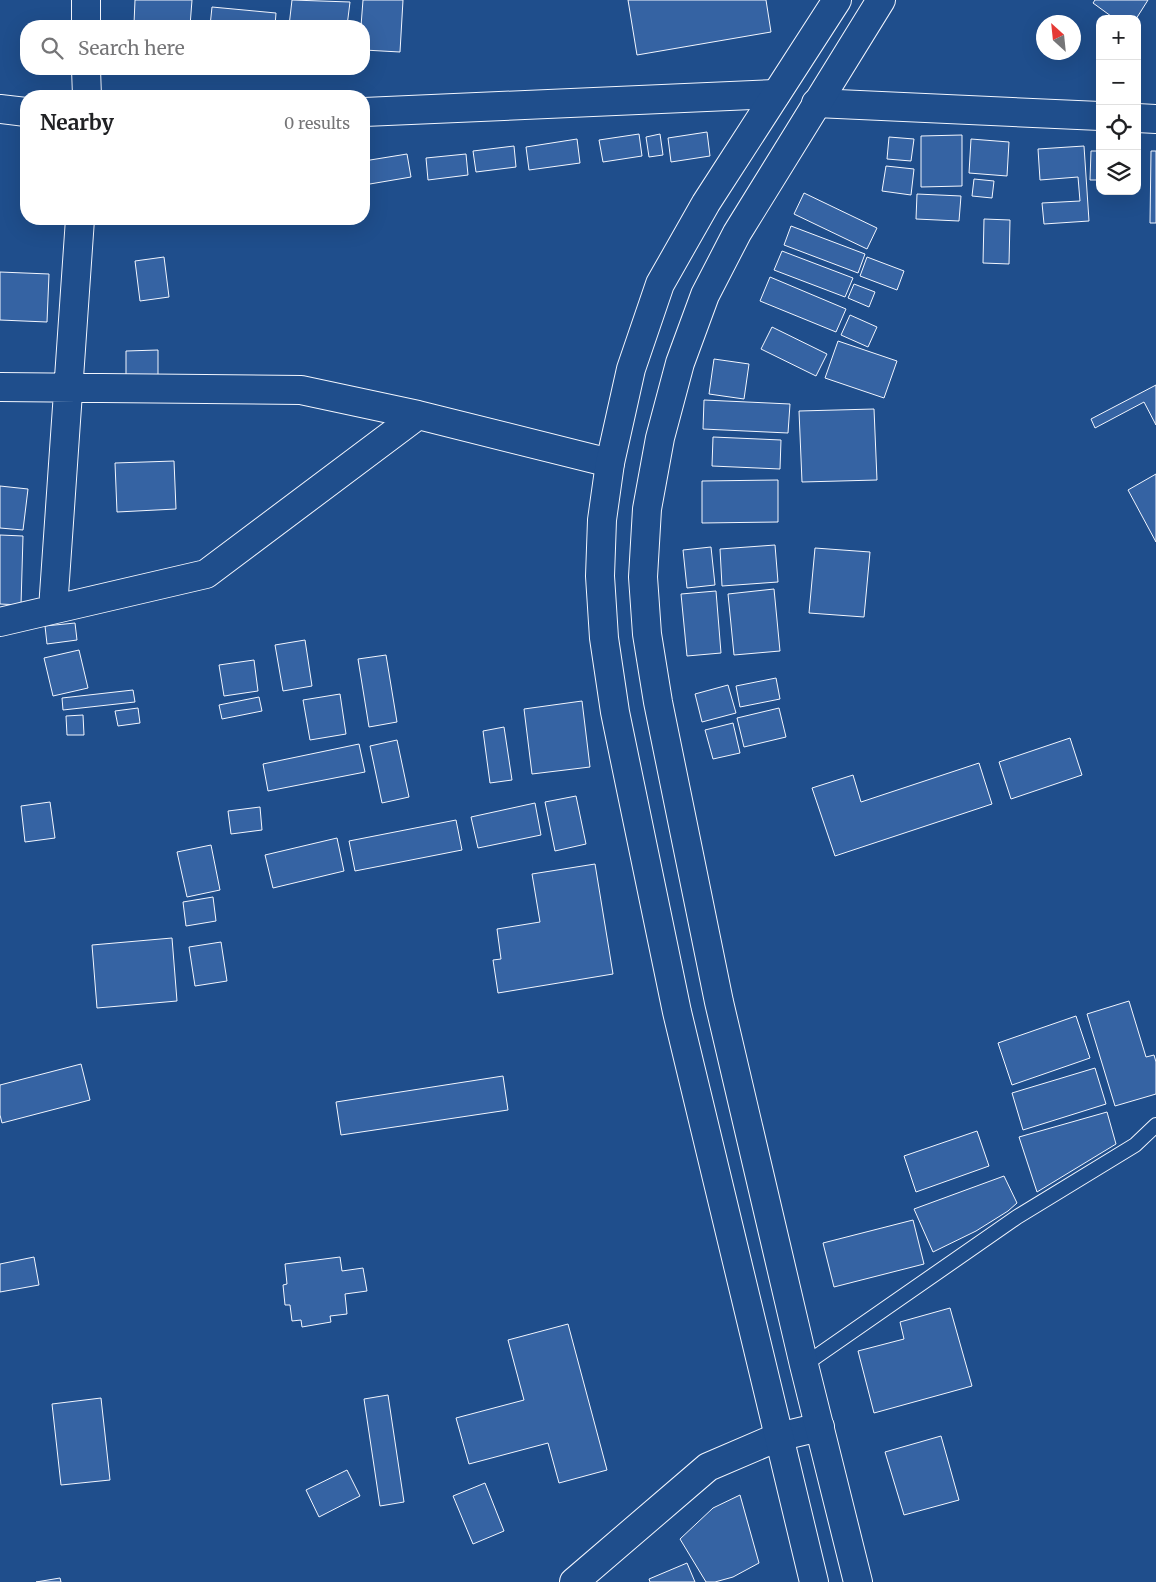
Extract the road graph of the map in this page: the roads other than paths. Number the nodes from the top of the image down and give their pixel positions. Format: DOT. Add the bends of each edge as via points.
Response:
graph roads {
  1 [pos="86,0"];
  2 [pos="837,0"];
  3 [pos="880,0"];
  4 [pos="86,20"];
  5 [pos="86,75"];
  6 [pos="86,90"];
  7 [pos="776,94"];
  8 [pos="816,103"];
  9 [pos="0,109"];
  10 [pos="20,111"];
  11 [pos="370,112"];
  12 [pos="1096,116"];
  13 [pos="1141,118"];
  14 [pos="1156,119"];
  15 [pos="80,225"];
  16 [pos="0,387"];
  17 [pos="68,388"];
  18 [pos="418,416"];
  19 [pos="610,463"];
  20 [pos="53,609"];
  21 [pos="0,622"];
  22 [pos="1156,1125"];
  23 [pos="804,1365"];
  24 [pos="820,1428"];
  25 [pos="778,1437"];
  26 [pos="574,1582"];
  27 [pos="814,1582"];
  28 [pos="858,1582"];
  1 -- 4 [label="main road"];
  2 -- 7 [label="main road"];
  3 -- 8 [label="main road"];
  5 -- 6 [label="main road"];
  7 -- 11 [label="main road"];
  7 -- 19 [label="main road" via="706,203 660,284 631,369"];
  8 -- 12 [label="main road"];
  8 -- 23 [label="main road" via="737,233 705,295 680,363 660,438 647,509 643,576 647,634 658,702 713,973"];
  9 -- 10 [label="main road"];
  13 -- 14 [label="main road"];
  15 -- 17 [label="main road"];
  16 -- 17 [label="main road"];
  17 -- 18 [label="main road" via="301,390"];
  17 -- 20 [label="main road"];
  18 -- 19 [label="main road"];
  18 -- 20 [label="main road" via="206,574"];
  19 -- 25 [label="main road" via="602,520 600,576 604,638 616,712 677,1012"];
  20 -- 21 [label="main road"];
  22 -- 23 [label="lane" via="1135,1145 1017,1217"];
  23 -- 24 [label="main road"];
  24 -- 25 [label="main road"];
  24 -- 28 [label="main road"];
  25 -- 26 [label="main road" via="708,1468"];
  25 -- 27 [label="main road"];
}
